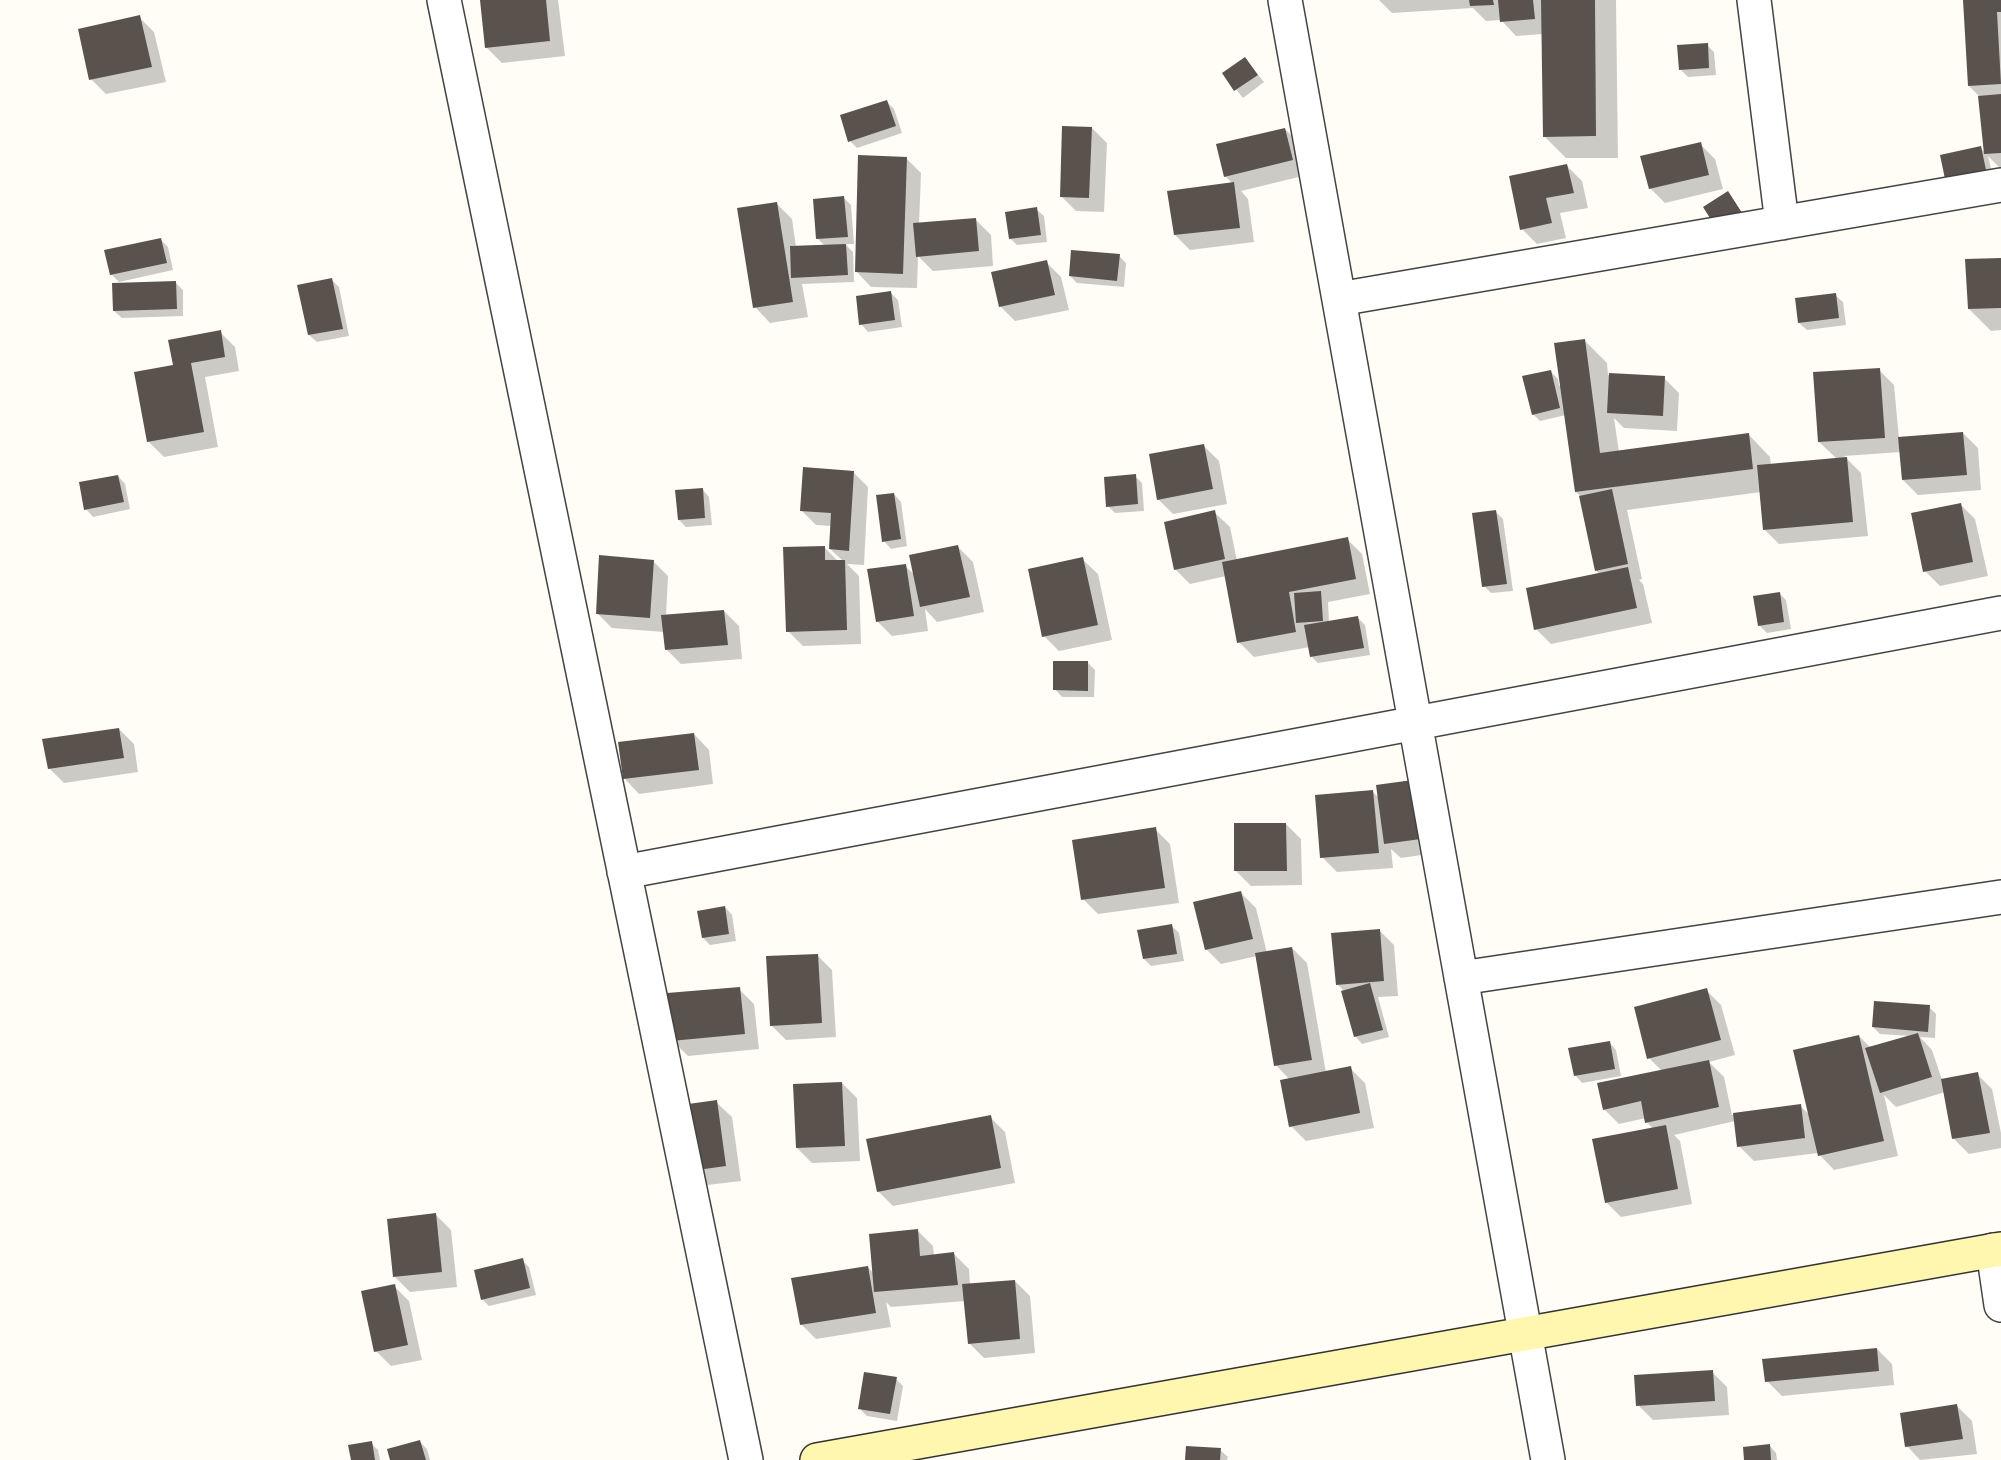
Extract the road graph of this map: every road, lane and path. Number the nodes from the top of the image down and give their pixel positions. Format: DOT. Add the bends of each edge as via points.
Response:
graph roads {
  1 [pos="444,0"];
  2 [pos="1285,0"];
  3 [pos="1754,0"];
  4 [pos="2001,185"];
  5 [pos="1782,223"];
  6 [pos="1339,299"];
  7 [pos="2001,613"];
  8 [pos="1415,722"];
  9 [pos="624,872"];
  10 [pos="2001,897"];
  11 [pos="1461,978"];
  12 [pos="1997,1250"];
  13 [pos="2001,1305"];
  14 [pos="1526,1334"];
  15 [pos="746,1460"];
  16 [pos="817,1460"];
  17 [pos="1548,1460"];
  1 -- 9 [label="street"];
  2 -- 6 [label="street"];
  3 -- 5 [label="street"];
  4 -- 5 [label="street"];
  5 -- 6 [label="street"];
  6 -- 8 [label="street"];
  7 -- 8 [label="street"];
  8 -- 9 [label="street"];
  8 -- 11 [label="street"];
  9 -- 15 [label="street"];
  10 -- 11 [label="street"];
  11 -- 14 [label="street"];
  12 -- 13 [label="street"];
  12 -- 14 [label="street"];
  14 -- 16 [label="street"];
  14 -- 17 [label="street"];
}
